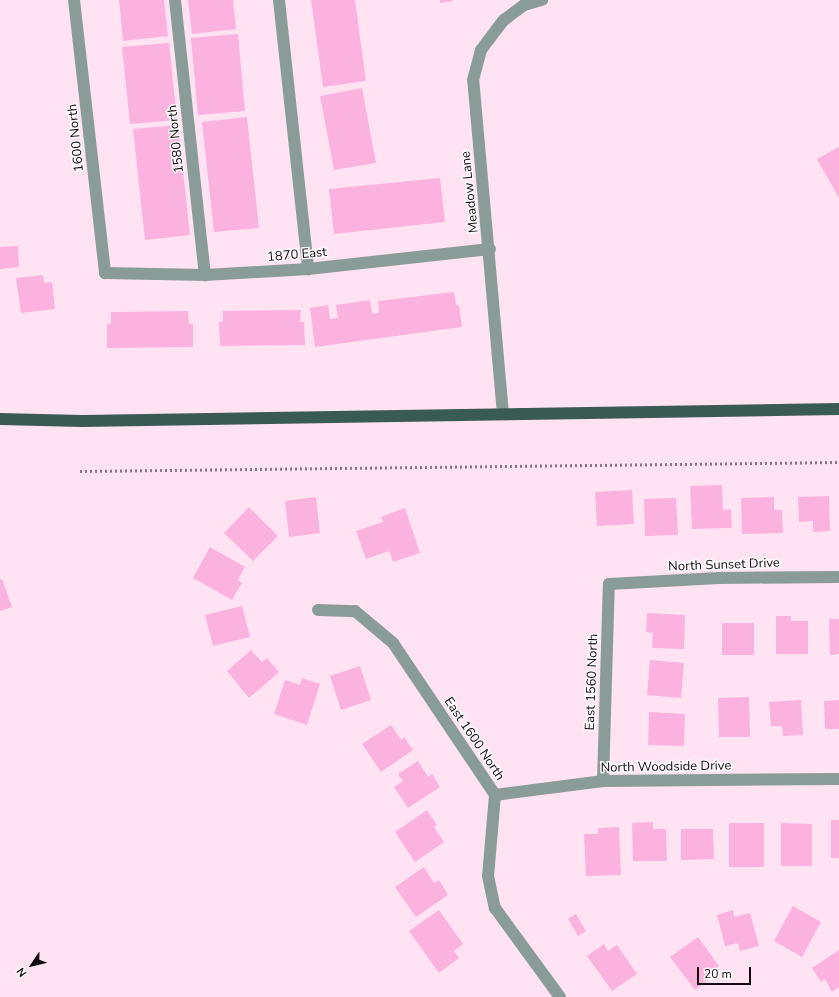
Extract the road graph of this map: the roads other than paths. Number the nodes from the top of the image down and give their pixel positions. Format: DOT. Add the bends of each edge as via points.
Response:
graph roads {
  1 [pos="74,0"];
  2 [pos="175,0"];
  3 [pos="279,0"];
  4 [pos="542,0"];
  5 [pos="523,2"];
  6 [pos="490,249"];
  7 [pos="308,269"];
  8 [pos="105,273"];
  9 [pos="205,275"];
  10 [pos="839,409"];
  11 [pos="503,414"];
  12 [pos="0,419"];
  13 [pos="839,577"];
  14 [pos="609,584"];
  15 [pos="318,610"];
  16 [pos="839,779"];
  17 [pos="603,781"];
  18 [pos="495,795"];
  19 [pos="560,997"];
  1 -- 8 [label="street, 1600 North"];
  2 -- 9 [label="street, 1580 North"];
  3 -- 7 [label="street"];
  4 -- 5 [label="street, Meadow Lane"];
  5 -- 6 [label="street, Meadow Lane" via="504,20 481,50 473,80"];
  6 -- 7 [label="street, 1870 East"];
  6 -- 11 [label="street, Meadow Lane"];
  7 -- 9 [label="street, 1870 East"];
  8 -- 9 [label="street, 1870 East"];
  10 -- 11 [label="main road"];
  11 -- 12 [label="main road" via="82,422"];
  13 -- 14 [label="street, North Sunset Drive" via="720,578"];
  14 -- 17 [label="street, East 1560 North"];
  15 -- 18 [label="street, East 1600 North" via="354,611 393,643"];
  16 -- 17 [label="street, North Woodside Drive"];
  17 -- 18 [label="street, North Woodside Drive"];
  18 -- 19 [label="street, East 1600 North" via="488,876 495,908"];
}
